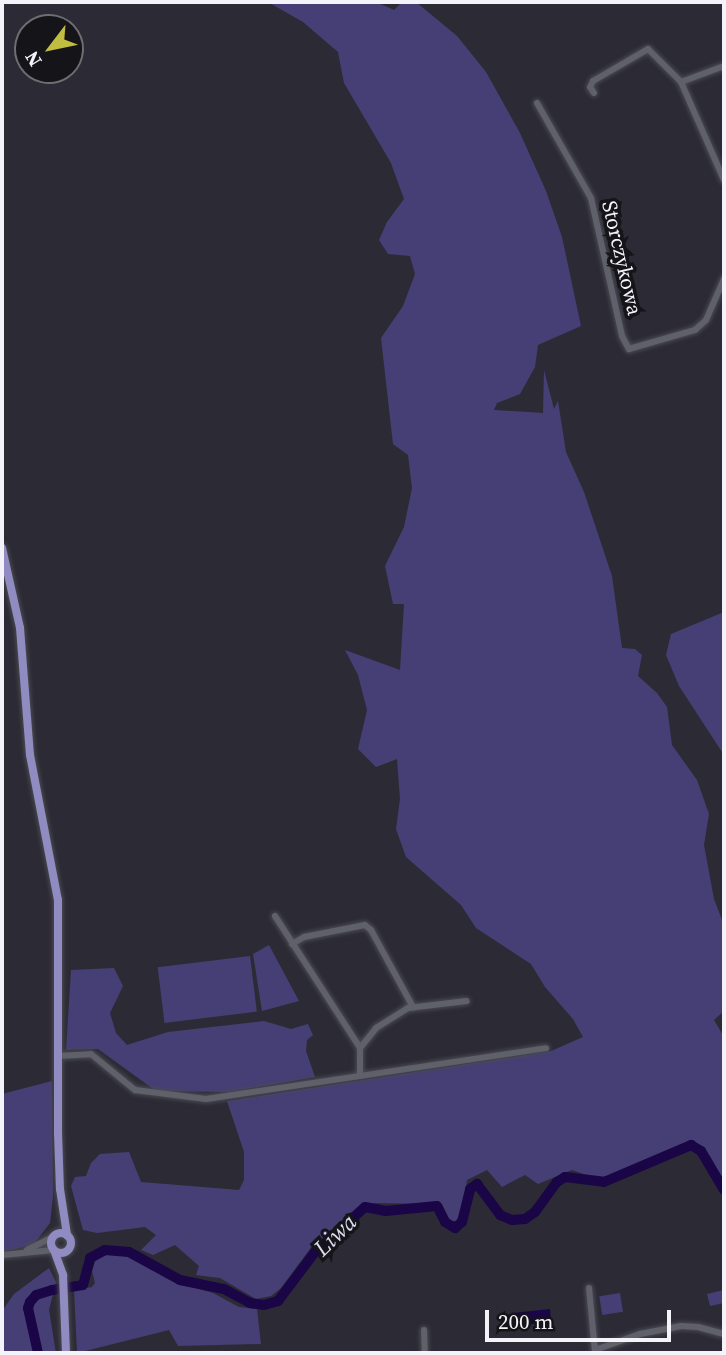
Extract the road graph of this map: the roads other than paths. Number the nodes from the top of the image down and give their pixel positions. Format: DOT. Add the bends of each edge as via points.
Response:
graph roads {
  1 [pos="724,66"];
  2 [pos="681,82"];
  3 [pos="594,93"];
  4 [pos="537,103"];
  5 [pos="724,180"];
  6 [pos="724,279"];
  7 [pos="2,548"];
  8 [pos="275,916"];
  9 [pos="292,944"];
  10 [pos="467,1001"];
  11 [pos="413,1007"];
  12 [pos="360,1048"];
  13 [pos="546,1048"];
  14 [pos="57,1056"];
  15 [pos="360,1076"];
  16 [pos="60,1189"];
  17 [pos="67,1235"];
  18 [pos="53,1237"];
  19 [pos="54,1250"];
  20 [pos="67,1251"];
  21 [pos="22,1252"];
  22 [pos="2,1255"];
  23 [pos="63,1276"];
  24 [pos="589,1288"];
  25 [pos="425,1331"];
  26 [pos="724,1334"];
  27 [pos="595,1352"];
  28 [pos="66,1353"];
  29 [pos="425,1353"];
  1 -- 2 [label="street"];
  2 -- 3 [label="street" via="648,49 593,81"];
  2 -- 5 [label="street"];
  4 -- 6 [label="street, Storczykowa" via="591,198 622,336 629,349 695,330 706,320"];
  7 -- 14 [label="main road" via="20,628 30,755 58,901"];
  8 -- 9 [label="street"];
  9 -- 11 [label="street" via="304,937 365,925"];
  9 -- 12 [label="street"];
  10 -- 11 [label="street"];
  11 -- 12 [label="street" via="376,1028"];
  12 -- 15 [label="street"];
  13 -- 15 [label="street"];
  14 -- 15 [label="street" via="91,1054 129,1088 191,1099"];
  14 -- 16 [label="main road"];
  16 -- 17 [label="main road"];
  16 -- 18 [label="main road"];
  17 -- 18 [label="main road"];
  17 -- 20 [label="main road" via="72,1242"];
  18 -- 19 [label="main road"];
  18 -- 21 [label="street"];
  19 -- 20 [label="main road"];
  19 -- 21 [label="street"];
  19 -- 23 [label="main road"];
  20 -- 23 [label="main road"];
  21 -- 22 [label="street"];
  23 -- 28 [label="main road"];
  24 -- 27 [label="street"];
  25 -- 29 [label="street"];
  26 -- 27 [label="street" via="681,1326 640,1334"];
}
